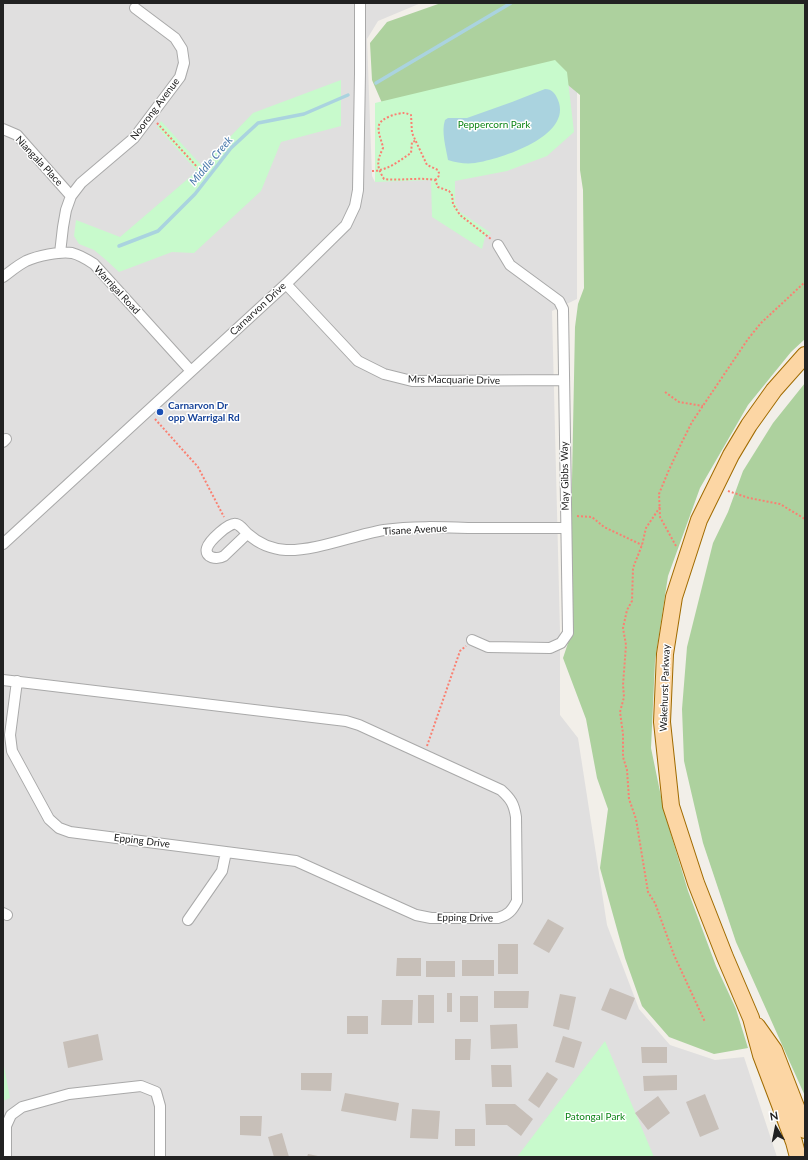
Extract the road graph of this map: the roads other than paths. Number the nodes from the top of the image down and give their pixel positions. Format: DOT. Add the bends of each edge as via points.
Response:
graph roads {
  1 [pos="360,3"];
  2 [pos="135,8"];
  3 [pos="3,129"];
  4 [pos="71,196"];
  5 [pos="498,245"];
  6 [pos="60,253"];
  7 [pos="3,277"];
  8 [pos="286,284"];
  9 [pos="805,355"];
  10 [pos="191,371"];
  11 [pos="564,380"];
  12 [pos="565,528"];
  13 [pos="247,534"];
  14 [pos="3,544"];
  15 [pos="472,640"];
  16 [pos="3,680"];
  17 [pos="17,681"];
  18 [pos="226,852"];
  19 [pos="188,920"];
  20 [pos="751,1018"];
  21 [pos="805,1130"];
  22 [pos="6,1157"];
  23 [pos="160,1157"];
  24 [pos="798,1157"];
  1 -- 8 [label="street, Carnarvon Drive" via="359,170 355,206 346,224"];
  2 -- 4 [label="street, Noorong Avenue" via="175,38 182,49 184,63 180,77 134,138 81,183"];
  3 -- 4 [label="street, Niangala Place" via="17,135"];
  4 -- 6 [label="street, Noorong Avenue" via="66,210"];
  5 -- 11 [label="street, May Gibbs Way" via="510,266 559,301 563,309"];
  6 -- 7 [label="street, Warrigal Road" via="26,261"];
  6 -- 10 [label="street, Warrigal Road" via="72,253 94,264"];
  8 -- 10 [label="street, Carnarvon Drive"];
  8 -- 11 [label="street, Mrs Macquarie Drive" via="358,361 384,374 412,381"];
  9 -- 20 [label="main road, Wakehurst Parkway" via="774,390 749,425 699,520 674,597 665,654 662,722 671,806 696,883"];
  10 -- 14 [label="street, Carnarvon Drive"];
  11 -- 12 [label="street, May Gibbs Way"];
  12 -- 13 [label="street, Tisane Avenue" via="430,527 384,530 306,549 286,550 270,548"];
  12 -- 15 [label="street, May Gibbs Way" via="568,633 561,643 550,648 488,647"];
  13 -- 13 [label="street, Tisane Avenue" via="224,556 214,559 207,551 210,543 227,526 236,524"];
  16 -- 17 [label="street, Epping Drive"];
  17 -- 18 [label="street, Epping Drive" via="10,735 12,750 49,820 70,832"];
  17 -- 18 [label="street, Epping Drive" via="346,721 359,725 501,790 509,797 516,817 517,901 506,916 498,918 431,918 416,915 296,861"];
  18 -- 19 [label="street" via="222,871"];
  20 -- 21 [label="main road, Wakehurst Parkway" via="774,1050"];
  20 -- 24 [label="main road, Wakehurst Parkway" via="761,1055"];
  22 -- 23 [label="street" via="6,1126 11,1114 22,1107 69,1094 141,1086 156,1092 160,1106"];
}
